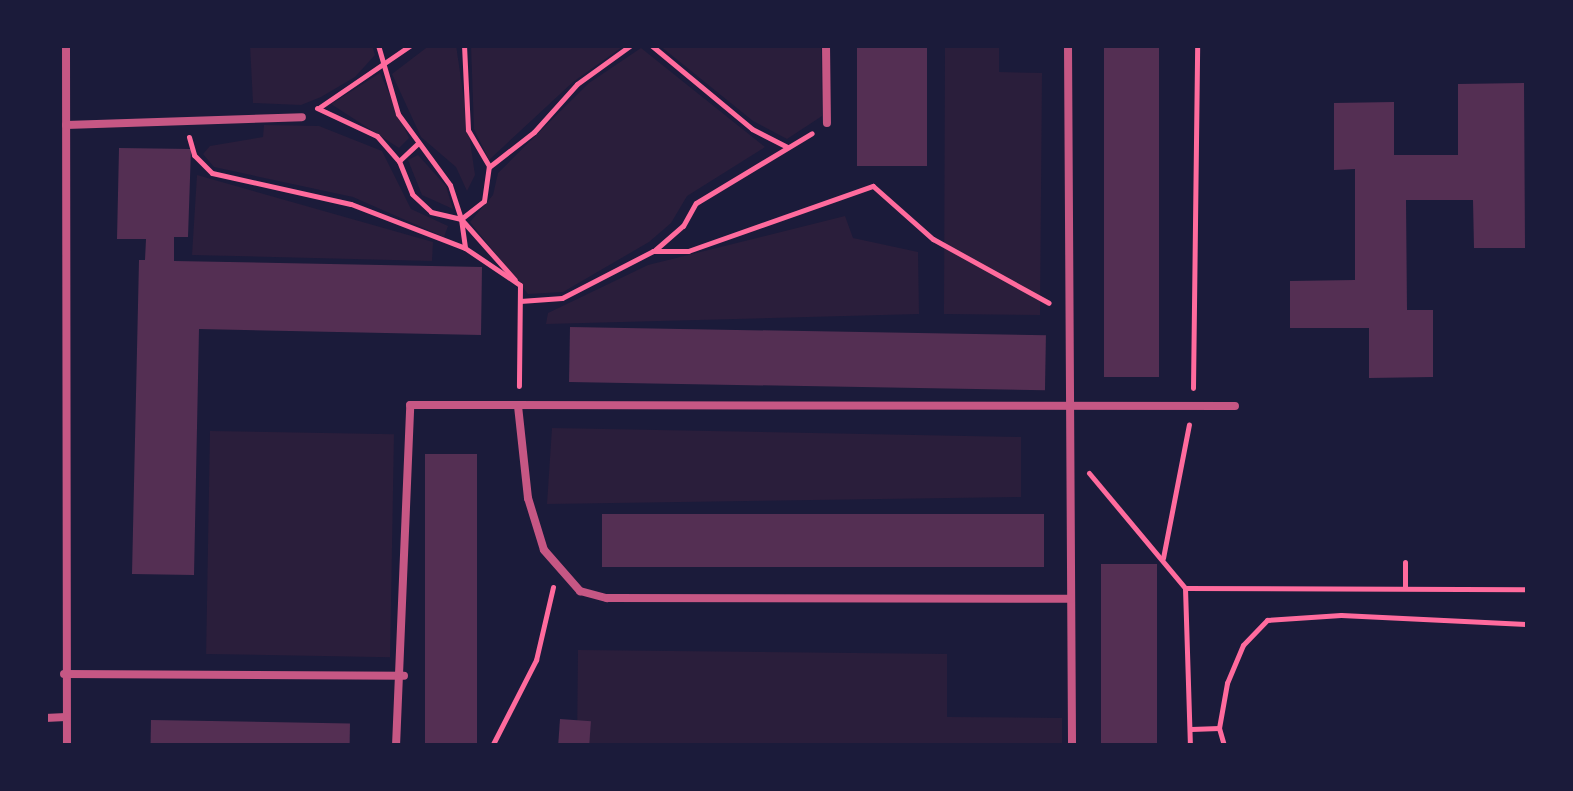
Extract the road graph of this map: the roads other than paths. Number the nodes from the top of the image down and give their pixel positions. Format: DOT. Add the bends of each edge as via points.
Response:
graph roads {
  1 [pos="66,45"];
  2 [pos="826,45"];
  3 [pos="1068,45"];
  4 [pos="302,117"];
  5 [pos="827,123"];
  6 [pos="66,125"];
  7 [pos="518,406"];
  8 [pos="1235,406"];
  9 [pos="1070,410"];
  10 [pos="1071,599"];
  11 [pos="64,674"];
  12 [pos="404,676"];
  13 [pos="66,717"];
  14 [pos="45,718"];
  15 [pos="67,746"];
  16 [pos="396,746"];
  17 [pos="1072,746"];
  1 -- 6 [label="lane"];
  2 -- 5 [label="lane"];
  3 -- 9 [label="lane"];
  4 -- 6 [label="lane"];
  6 -- 11 [label="lane"];
  7 -- 9 [label="lane"];
  7 -- 10 [label="lane" via="528,498 544,550 580,591 608,598"];
  7 -- 12 [label="lane" via="410,405"];
  8 -- 9 [label="lane"];
  9 -- 10 [label="lane"];
  10 -- 17 [label="lane"];
  11 -- 12 [label="lane"];
  11 -- 13 [label="lane"];
  12 -- 16 [label="lane"];
  13 -- 14 [label="lane"];
  13 -- 15 [label="lane"];
}
